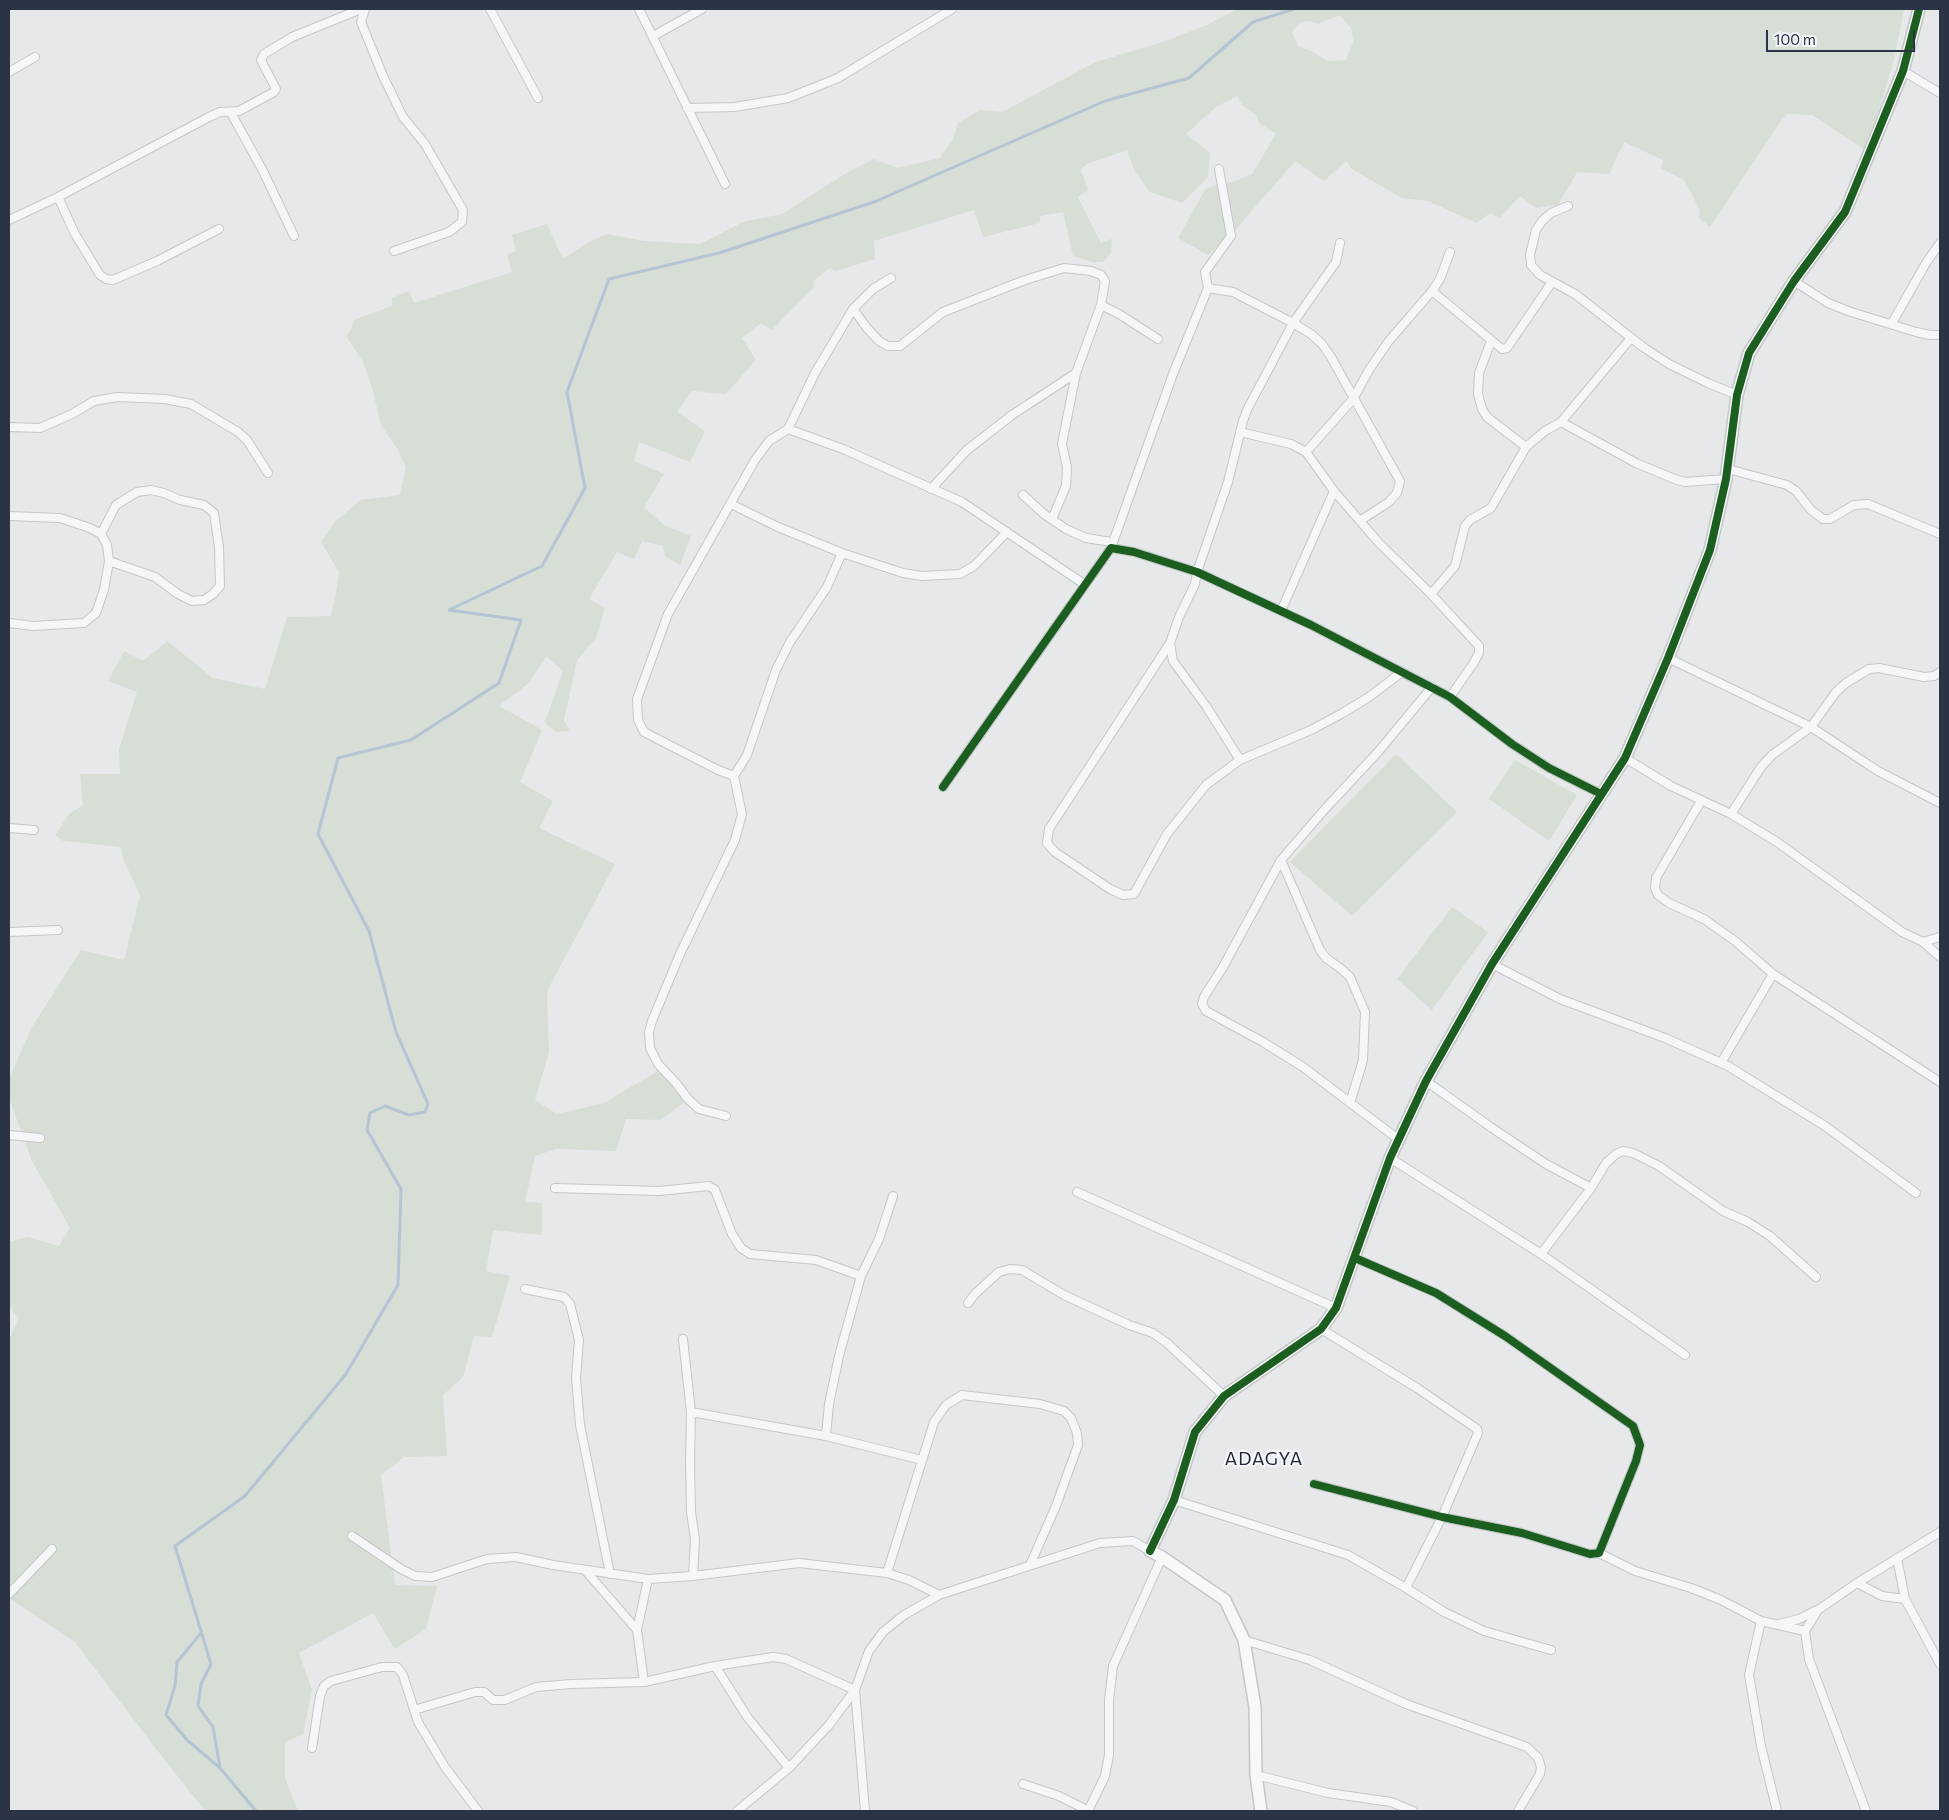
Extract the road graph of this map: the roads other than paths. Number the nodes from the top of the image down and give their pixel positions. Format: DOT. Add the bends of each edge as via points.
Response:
graph roads {
  1 [pos="361,9"];
  2 [pos="365,9"];
  3 [pos="490,9"];
  4 [pos="639,9"];
  5 [pos="702,9"];
  6 [pos="952,9"];
  7 [pos="1919,9"];
  8 [pos="653,36"];
  9 [pos="35,57"];
  10 [pos="1904,71"];
  11 [pos="9,72"];
  12 [pos="1940,93"];
  13 [pos="538,98"];
  14 [pos="688,108"];
  15 [pos="231,113"];
  16 [pos="1219,169"];
  17 [pos="725,184"];
  18 [pos="58,198"];
  19 [pos="1568,206"];
  20 [pos="9,220"];
  21 [pos="219,229"];
  22 [pos="294,236"];
  23 [pos="1340,243"];
  24 [pos="1940,243"];
  25 [pos="394,251"];
  26 [pos="1450,252"];
  27 [pos="891,278"];
  28 [pos="1794,281"];
  29 [pos="1552,282"];
  30 [pos="1208,288"];
  31 [pos="1432,291"];
  32 [pos="1100,305"];
  33 [pos="853,309"];
  34 [pos="1293,323"];
  35 [pos="1892,324"];
  36 [pos="1940,335"];
  37 [pos="1631,338"];
  38 [pos="1158,339"];
  39 [pos="1491,341"];
  40 [pos="1076,372"];
  41 [pos="1737,395"];
  42 [pos="1353,399"];
  43 [pos="1561,422"];
  44 [pos="9,427"];
  45 [pos="788,429"];
  46 [pos="1240,432"];
  47 [pos="1526,447"];
  48 [pos="1306,452"];
  49 [pos="268,473"];
  50 [pos="1727,474"];
  51 [pos="931,490"];
  52 [pos="1334,491"];
  53 [pos="1023,495"];
  54 [pos="731,504"];
  55 [pos="9,516"];
  56 [pos="1052,519"];
  57 [pos="1361,520"];
  58 [pos="1007,532"];
  59 [pos="101,534"];
  60 [pos="1940,534"];
  61 [pos="1111,545"];
  62 [pos="842,553"];
  63 [pos="109,561"];
  64 [pos="1197,572"];
  65 [pos="1084,584"];
  66 [pos="1431,594"];
  67 [pos="1281,611"];
  68 [pos="9,623"];
  69 [pos="1170,643"];
  70 [pos="1668,658"];
  71 [pos="1402,672"];
  72 [pos="1940,672"];
  73 [pos="1432,687"];
  74 [pos="1450,697"];
  75 [pos="1811,727"];
  76 [pos="1625,758"];
  77 [pos="1240,760"];
  78 [pos="734,776"];
  79 [pos="943,787"];
  80 [pos="1601,794"];
  81 [pos="1701,801"];
  82 [pos="1940,802"];
  83 [pos="1731,814"];
  84 [pos="9,828"];
  85 [pos="34,830"];
  86 [pos="1281,860"];
  87 [pos="58,930"];
  88 [pos="9,932"];
  89 [pos="1940,937"];
  90 [pos="1923,942"];
  91 [pos="1940,957"];
  92 [pos="1492,964"];
  93 [pos="1773,974"];
  94 [pos="1721,1062"];
  95 [pos="1426,1082"];
  96 [pos="1940,1082"];
  97 [pos="1350,1102"];
  98 [pos="726,1116"];
  99 [pos="9,1135"];
  100 [pos="40,1138"];
  101 [pos="1398,1139"];
  102 [pos="1390,1158"];
  103 [pos="555,1188"];
  104 [pos="1590,1188"];
  105 [pos="1077,1192"];
  106 [pos="1916,1193"];
  107 [pos="892,1196"];
  108 [pos="1542,1254"];
  109 [pos="1355,1258"];
  110 [pos="861,1276"];
  111 [pos="1816,1277"];
  112 [pos="524,1289"];
  113 [pos="968,1304"];
  114 [pos="1336,1308"];
  115 [pos="1321,1329"];
  116 [pos="683,1339"];
  117 [pos="1685,1354"];
  118 [pos="1224,1396"];
  119 [pos="691,1412"];
  120 [pos="826,1436"];
  121 [pos="922,1460"];
  122 [pos="1314,1484"];
  123 [pos="1174,1500"];
  124 [pos="1442,1517"];
  125 [pos="1940,1532"];
  126 [pos="352,1536"];
  127 [pos="52,1549"];
  128 [pos="1150,1551"];
  129 [pos="1599,1553"];
  130 [pos="1162,1556"];
  131 [pos="1897,1558"];
  132 [pos="1030,1564"];
  133 [pos="585,1570"];
  134 [pos="887,1573"];
  135 [pos="610,1574"];
  136 [pos="693,1576"];
  137 [pos="648,1578"];
  138 [pos="1857,1583"];
  139 [pos="1406,1588"];
  140 [pos="9,1594"];
  141 [pos="939,1595"];
  142 [pos="1905,1599"];
  143 [pos="1818,1610"];
  144 [pos="1761,1621"];
  145 [pos="1777,1624"];
  146 [pos="637,1630"];
  147 [pos="1805,1631"];
  148 [pos="1244,1640"];
  149 [pos="1552,1650"];
  150 [pos="1940,1664"];
  151 [pos="715,1666"];
  152 [pos="644,1682"];
  153 [pos="855,1690"];
  154 [pos="414,1710"];
  155 [pos="312,1748"];
  156 [pos="789,1768"];
  157 [pos="1256,1775"];
  158 [pos="1023,1784"];
  159 [pos="478,1811"];
  160 [pos="737,1811"];
  161 [pos="865,1811"];
  162 [pos="1089,1811"];
  163 [pos="1261,1811"];
  164 [pos="1413,1811"];
  165 [pos="1518,1811"];
  166 [pos="1777,1811"];
  167 [pos="1866,1811"];
  1 -- 15 [label="street" via="292,37 264,54 261,60 276,89"];
  2 -- 25 [label="street" via="361,22 383,76 403,117 424,144 463,210 462,222 449,232"];
  3 -- 13 [label="street"];
  4 -- 8 [label="street"];
  5 -- 8 [label="street"];
  6 -- 14 [label="street" via="838,78 788,98 735,107"];
  7 -- 10 [label="street"];
  8 -- 14 [label="street"];
  9 -- 11 [label="street"];
  10 -- 12 [label="street"];
  10 -- 28 [label="street" via="1845,212"];
  14 -- 17 [label="street"];
  15 -- 18 [label="street" via="220,112 209,117"];
  15 -- 22 [label="street" via="264,171"];
  16 -- 30 [label="street" via="1231,236 1205,272"];
  18 -- 20 [label="street"];
  18 -- 21 [label="street" via="75,234 100,275 106,279 113,280 157,262"];
  19 -- 29 [label="street" via="1542,220 1530,255 1531,264"];
  23 -- 34 [label="street" via="1336,262"];
  24 -- 35 [label="street"];
  26 -- 31 [label="street"];
  27 -- 33 [label="street" via="873,289"];
  28 -- 35 [label="street" via="1828,303"];
  28 -- 41 [label="street" via="1749,354"];
  29 -- 37 [label="street" via="1575,294"];
  29 -- 39 [label="street" via="1507,348 1502,349"];
  30 -- 34 [label="street" via="1233,292"];
  30 -- 61 [label="street"];
  31 -- 39 [label="street"];
  31 -- 42 [label="street" via="1388,342"];
  32 -- 33 [label="street" via="1105,280 1101,275 1064,268 943,312 900,346 888,346 879,341"];
  32 -- 38 [label="street"];
  32 -- 40 [label="street"];
  33 -- 45 [label="street" via="815,373"];
  34 -- 42 [label="street" via="1322,344"];
  34 -- 46 [label="street"];
  35 -- 36 [label="street"];
  37 -- 41 [label="street" via="1669,364"];
  37 -- 43 [label="street"];
  39 -- 47 [label="street" via="1479,372 1478,394 1482,409 1487,417"];
  40 -- 51 [label="street" via="967,450"];
  40 -- 56 [label="street" via="1062,444 1067,467 1066,486"];
  41 -- 50 [label="street"];
  42 -- 48 [label="street"];
  42 -- 57 [label="street" via="1400,481 1397,493 1389,502"];
  43 -- 47 [label="street" via="1545,430"];
  43 -- 50 [label="street" via="1636,463 1677,480 1685,482"];
  44 -- 49 [label="street" via="40,428 94,401 116,397 165,399 191,404 238,432 247,440"];
  45 -- 51 [label="street" via="843,449"];
  45 -- 54 [label="street" via="769,442 755,460"];
  46 -- 48 [label="street" via="1291,444"];
  46 -- 64 [label="street" via="1228,482"];
  47 -- 66 [label="street" via="1490,508 1465,526 1455,566"];
  48 -- 52 [label="street"];
  50 -- 60 [label="street" via="1787,485 1823,519 1830,519 1854,505 1868,504"];
  50 -- 70 [label="street" via="1710,550"];
  51 -- 58 [label="street" via="962,502"];
  52 -- 57 [label="street"];
  52 -- 67 [label="street"];
  53 -- 56 [label="street"];
  54 -- 62 [label="street"];
  54 -- 78 [label="street" via="668,614 637,700 638,720 644,732"];
  55 -- 59 [label="street" via="60,518"];
  56 -- 61 [label="street" via="1086,538"];
  57 -- 66 [label="street" via="1390,555"];
  58 -- 62 [label="street" via="974,566 960,574 922,576 903,573"];
  58 -- 65 [label="street"];
  59 -- 63 [label="street" via="107,545"];
  59 -- 63 [label="street" via="116,505 137,492 151,490 164,493 204,505 214,513 220,586 204,600 192,601 155,577"];
  61 -- 64 [label="street"];
  61 -- 65 [label="street"];
  62 -- 78 [label="street" via="827,587 790,642 776,670 747,755"];
  63 -- 68 [label="street" via="96,613 84,623 33,626"];
  64 -- 67 [label="street"];
  64 -- 69 [label="street"];
  65 -- 79 [label="street"];
  66 -- 74 [label="street" via="1479,646 1479,654"];
  67 -- 71 [label="street"];
  69 -- 77 [label="street" via="1173,661"];
  69 -- 77 [label="street" via="1049,829 1047,843 1055,852 1110,889 1123,895 1134,894 1167,834 1206,785"];
  70 -- 75 [label="street"];
  70 -- 76 [label="street"];
  71 -- 73 [label="street"];
  71 -- 77 [label="street" via="1369,696 1311,730"];
  72 -- 75 [label="street" via="1924,677 1870,669 1836,692"];
  73 -- 74 [label="street"];
  73 -- 86 [label="street"];
  74 -- 80 [label="street" via="1549,768"];
  75 -- 82 [label="street" via="1878,771"];
  75 -- 83 [label="street" via="1760,767"];
  76 -- 80 [label="street"];
  76 -- 81 [label="street"];
  78 -- 98 [label="street" via="742,814 735,840 680,954 649,1032 650,1048 658,1064 688,1100 699,1109"];
  80 -- 92 [label="street"];
  81 -- 83 [label="street"];
  81 -- 93 [label="street" via="1656,878 1655,888 1658,895 1669,903 1704,919 1735,941"];
  83 -- 90 [label="street" via="1777,842 1902,932"];
  84 -- 85 [label="street"];
  86 -- 97 [label="street" via="1320,950 1350,977 1365,1012 1363,1060"];
  86 -- 97 [label="street" via="1202,1004 1206,1011 1303,1067"];
  87 -- 88 [label="street"];
  89 -- 90 [label="street"];
  90 -- 91 [label="street"];
  92 -- 94 [label="street" via="1560,999"];
  92 -- 95 [label="street"];
  93 -- 94 [label="street"];
  93 -- 96 [label="street"];
  94 -- 106 [label="street" via="1826,1126"];
  95 -- 101 [label="street"];
  95 -- 104 [label="street" via="1538,1159"];
  97 -- 101 [label="street"];
  99 -- 100 [label="street"];
  101 -- 102 [label="street"];
  102 -- 108 [label="street"];
  102 -- 109 [label="street"];
  103 -- 110 [label="street" via="659,1191 709,1186 714,1190 732,1234 741,1248 750,1254 816,1260"];
  104 -- 108 [label="street"];
  104 -- 111 [label="street" via="1616,1154 1623,1151 1633,1153 1659,1166 1723,1211 1770,1236"];
  105 -- 114 [label="street"];
  107 -- 110 [label="street" via="879,1239"];
  108 -- 117 [label="street"];
  109 -- 114 [label="street"];
  109 -- 129 [label="street" via="1436,1294 1505,1336 1633,1426 1640,1445 1636,1461"];
  110 -- 120 [label="street" via="835,1375"];
  112 -- 135 [label="street" via="564,1297 570,1304 579,1340 576,1378 580,1425"];
  113 -- 118 [label="street" via="999,1272 1022,1270 1129,1325 1153,1332"];
  114 -- 115 [label="street"];
  115 -- 118 [label="street"];
  115 -- 124 [label="street" via="1477,1429"];
  116 -- 119 [label="street"];
  118 -- 123 [label="street" via="1195,1432"];
  119 -- 120 [label="street"];
  119 -- 136 [label="street" via="691,1512 696,1539"];
  120 -- 121 [label="street"];
  121 -- 132 [label="street" via="939,1412 962,1396 1040,1404 1064,1411 1071,1418 1078,1445"];
  121 -- 134 [label="street"];
  122 -- 124 [label="street"];
  123 -- 128 [label="street"];
  123 -- 139 [label="street" via="1348,1555"];
  124 -- 129 [label="street" via="1522,1533 1590,1554"];
  124 -- 139 [label="street"];
  125 -- 131 [label="street"];
  126 -- 133 [label="street" via="415,1576 432,1577 487,1559 516,1557"];
  127 -- 140 [label="street"];
  128 -- 130 [label="street"];
  128 -- 132 [label="street" via="1133,1541 1100,1543"];
  129 -- 144 [label="street" via="1635,1571 1721,1600"];
  130 -- 148 [label="street" via="1225,1600"];
  130 -- 162 [label="street" via="1113,1666 1109,1755 1105,1776"];
  131 -- 138 [label="street"];
  131 -- 142 [label="street"];
  132 -- 141 [label="street"];
  133 -- 135 [label="street"];
  133 -- 146 [label="street"];
  134 -- 136 [label="street" via="799,1563"];
  134 -- 141 [label="street"];
  135 -- 137 [label="street"];
  136 -- 137 [label="street"];
  137 -- 146 [label="street"];
  138 -- 142 [label="street" via="1882,1596"];
  138 -- 143 [label="street"];
  139 -- 149 [label="street" via="1444,1612 1484,1631"];
  141 -- 153 [label="street" via="882,1632 869,1651"];
  142 -- 150 [label="street"];
  143 -- 145 [label="street"];
  143 -- 147 [label="street"];
  144 -- 145 [label="street"];
  144 -- 166 [label="street" via="1749,1675 1761,1746"];
  145 -- 147 [label="street"];
  146 -- 152 [label="street"];
  147 -- 167 [label="street" via="1809,1659"];
  148 -- 157 [label="street" via="1255,1707"];
  148 -- 165 [label="street" via="1310,1660 1406,1704 1527,1747 1538,1758 1541,1767"];
  151 -- 152 [label="street"];
  151 -- 153 [label="street" via="773,1657 786,1659"];
  151 -- 156 [label="street" via="748,1718"];
  152 -- 154 [label="street" via="536,1687 505,1700 494,1700 484,1692 474,1692"];
  153 -- 156 [label="street" via="829,1725"];
  153 -- 161 [label="street"];
  154 -- 155 [label="street" via="403,1675 397,1667 382,1667 331,1681 324,1686 320,1696"];
  154 -- 159 [label="street" via="445,1767"];
  156 -- 160 [label="street"];
  157 -- 163 [label="street"];
  157 -- 164 [label="street" via="1328,1793 1391,1802"];
  158 -- 162 [label="street" via="1059,1796"];
}
